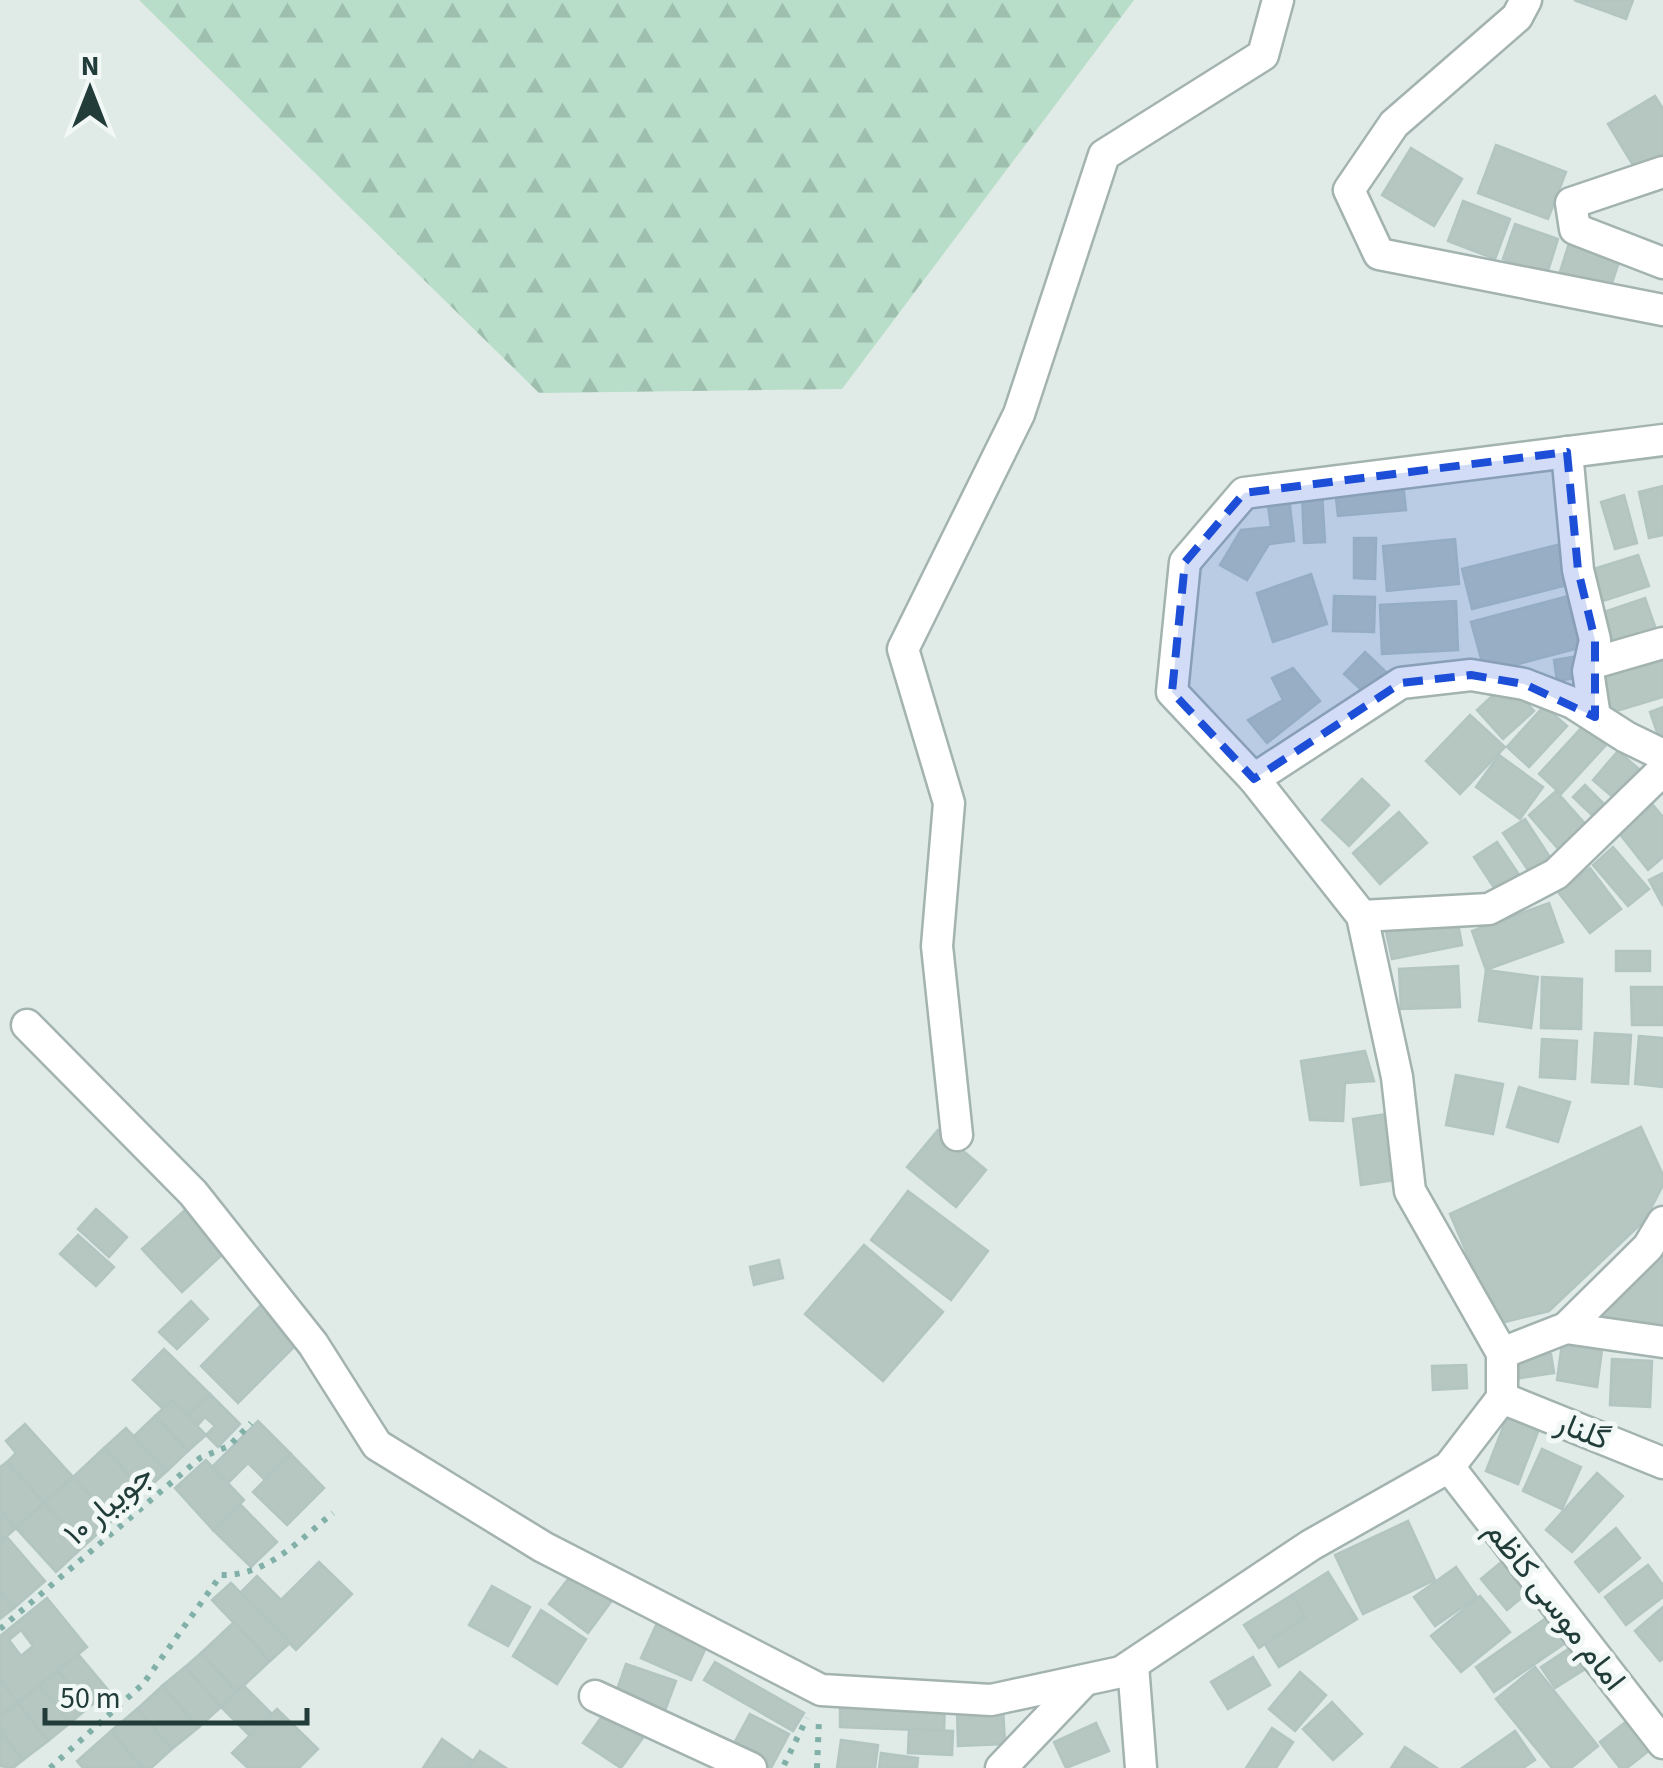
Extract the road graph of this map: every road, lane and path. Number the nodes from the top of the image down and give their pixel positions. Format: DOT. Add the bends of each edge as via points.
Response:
graph roads {
  1 [pos="1278,0"];
  2 [pos="1526,0"];
  3 [pos="1663,172"];
  4 [pos="1663,264"];
  5 [pos="1663,310"];
  6 [pos="1663,440"];
  7 [pos="1567,452"];
  8 [pos="1663,643"];
  9 [pos="1590,664"];
  10 [pos="1595,717"];
  11 [pos="1663,755"];
  12 [pos="1663,770"];
  13 [pos="1254,778"];
  14 [pos="1362,916"];
  15 [pos="26,1025"];
  16 [pos="957,1135"];
  17 [pos="1663,1222"];
  18 [pos="1566,1328"];
  19 [pos="1663,1342"];
  20 [pos="1502,1354"];
  21 [pos="1502,1398"];
  22 [pos="251,1423"];
  23 [pos="1663,1463"];
  24 [pos="1449,1466"];
  25 [pos="334,1513"];
  26 [pos="0,1629"];
  27 [pos="1133,1665"];
  28 [pos="1084,1680"];
  29 [pos="820,1690"];
  30 [pos="595,1696"];
  31 [pos="1663,1743"];
  32 [pos="50,1768"];
  33 [pos="751,1768"];
  34 [pos="782,1768"];
  35 [pos="817,1768"];
  36 [pos="1001,1768"];
  37 [pos="1141,1768"];
  1 -- 16 [label="street" via="1263,55 1104,155 1019,414 902,649 949,803 938,946"];
  2 -- 5 [label="street" via="1518,17 1394,124 1349,190 1379,254"];
  3 -- 4 [label="street" via="1571,203 1575,229"];
  6 -- 7 [label="street"];
  7 -- 9 [label="street" via="1578,570 1595,640"];
  7 -- 13 [label="street" via="1244,494 1185,562 1172,692"];
  8 -- 9 [label="street"];
  9 -- 10 [label="street"];
  10 -- 11 [label="street"];
  10 -- 13 [label="street" via="1524,684 1471,675 1401,683"];
  12 -- 14 [label="street" via="1556,874 1489,909"];
  13 -- 14 [label="street"];
  14 -- 20 [label="street" via="1397,1077 1410,1192"];
  15 -- 29 [label="street" via="193,1193 313,1344 377,1445 543,1547"];
  17 -- 18 [label="street" via="1648,1247"];
  18 -- 19 [label="street"];
  18 -- 20 [label="street"];
  20 -- 21 [label="street"];
  21 -- 23 [label="street, گلنار"];
  21 -- 24 [label="street"];
  22 -- 26 [label="path, جویبار ۱۰" via="228,1446 200,1458"];
  24 -- 27 [label="street" via="1310,1545"];
  24 -- 31 [label="street, امام موسی کاظم"];
  25 -- 32 [label="path" via="264,1568 221,1575 143,1684"];
  27 -- 28 [label="street"];
  27 -- 37 [label="street"];
  28 -- 29 [label="street" via="991,1700"];
  28 -- 36 [label="street"];
  29 -- 34 [label="path"];
  29 -- 35 [label="path"];
  30 -- 33 [label="street"];
}
